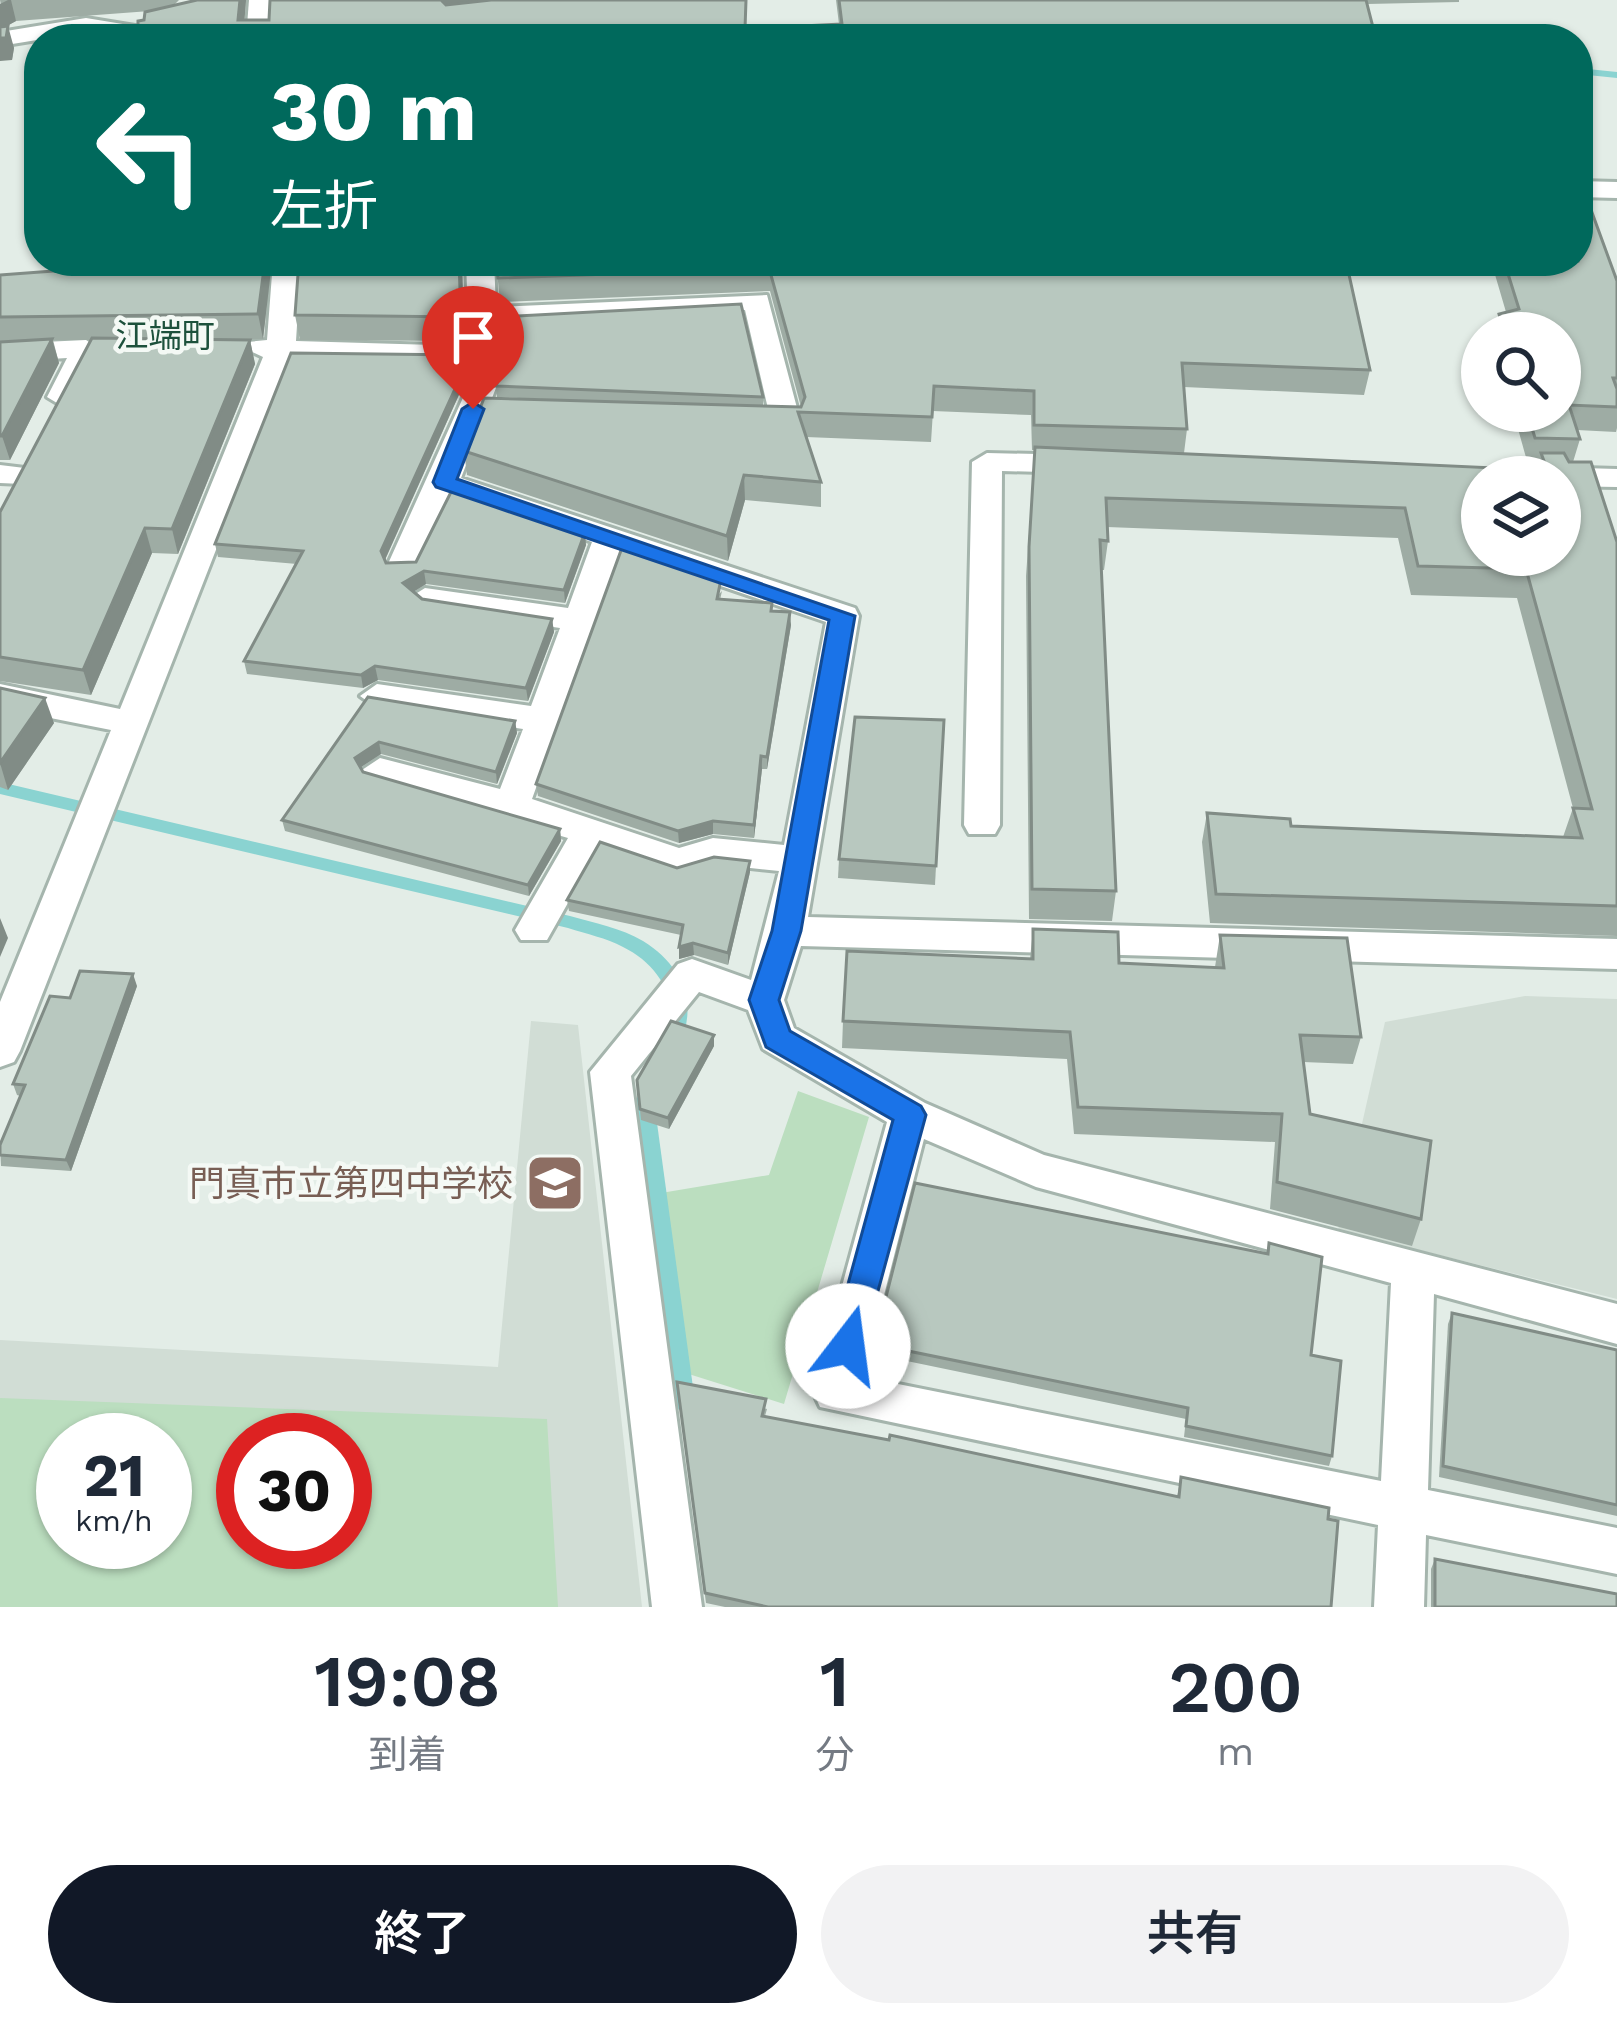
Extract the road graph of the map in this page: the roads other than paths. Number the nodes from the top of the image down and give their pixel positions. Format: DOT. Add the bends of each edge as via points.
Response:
graph roads {
  1 [pos="158,22"];
  2 [pos="153,24"];
  3 [pos="286,276"];
  4 [pos="481,276"];
  5 [pos="483,316"];
  6 [pos="238,348"];
  7 [pos="281,348"];
  8 [pos="0,353"];
  9 [pos="484,355"];
  10 [pos="719,420"];
  11 [pos="1104,465"];
  12 [pos="21,468"];
  13 [pos="1581,477"];
  14 [pos="1617,478"];
  15 [pos="444,482"];
  16 [pos="609,540"];
  17 [pos="403,566"];
  18 [pos="425,598"];
  19 [pos="579,620"];
  20 [pos="0,695"];
  21 [pos="377,696"];
  22 [pos="544,720"];
  23 [pos="128,722"];
  24 [pos="380,770"];
  25 [pos="512,805"];
  26 [pos="982,825"];
  27 [pos="590,832"];
  28 [pos="800,860"];
  29 [pos="542,917"];
  30 [pos="787,931"];
  31 [pos="1617,954"];
  32 [pos="764,1000"];
  33 [pos="0,1051"];
  34 [pos="910,1115"];
  35 [pos="1413,1272"];
  36 [pos="1617,1324"];
  37 [pos="1403,1504"];
  38 [pos="1617,1551"];
  39 [pos="677,1607"];
  40 [pos="1399,1607"];
  1 -- 2 [label="street"];
  3 -- 7 [label="street"];
  4 -- 5 [label="street"];
  5 -- 9 [label="street"];
  5 -- 10 [label="street" via="757,301 786,423"];
  6 -- 7 [label="street"];
  7 -- 9 [label="street"];
  7 -- 23 [label="street"];
  8 -- 12 [label="street" via="97,349"];
  9 -- 15 [label="street" via="484,409"];
  11 -- 26 [label="street" via="987,462"];
  13 -- 14 [label="street"];
  15 -- 16 [label="street"];
  15 -- 17 [label="street"];
  16 -- 19 [label="street"];
  16 -- 28 [label="street" via="843,616"];
  18 -- 19 [label="street"];
  19 -- 22 [label="street"];
  20 -- 23 [label="street"];
  21 -- 22 [label="street"];
  22 -- 25 [label="street"];
  23 -- 33 [label="street" via="110,788"];
  24 -- 25 [label="street"];
  25 -- 27 [label="street"];
  27 -- 28 [label="street" via="679,862 712,851"];
  27 -- 29 [label="street"];
  28 -- 30 [label="street"];
  30 -- 31 [label="street"];
  30 -- 32 [label="street"];
  32 -- 34 [label="street" via="777,1038"];
  32 -- 39 [label="street" via="692,974 610,1072"];
  34 -- 35 [label="street" via="1036,1170"];
  34 -- 37 [label="street" via="836,1393"];
  35 -- 36 [label="street"];
  35 -- 37 [label="street"];
  37 -- 38 [label="street"];
  37 -- 40 [label="street"];
}
